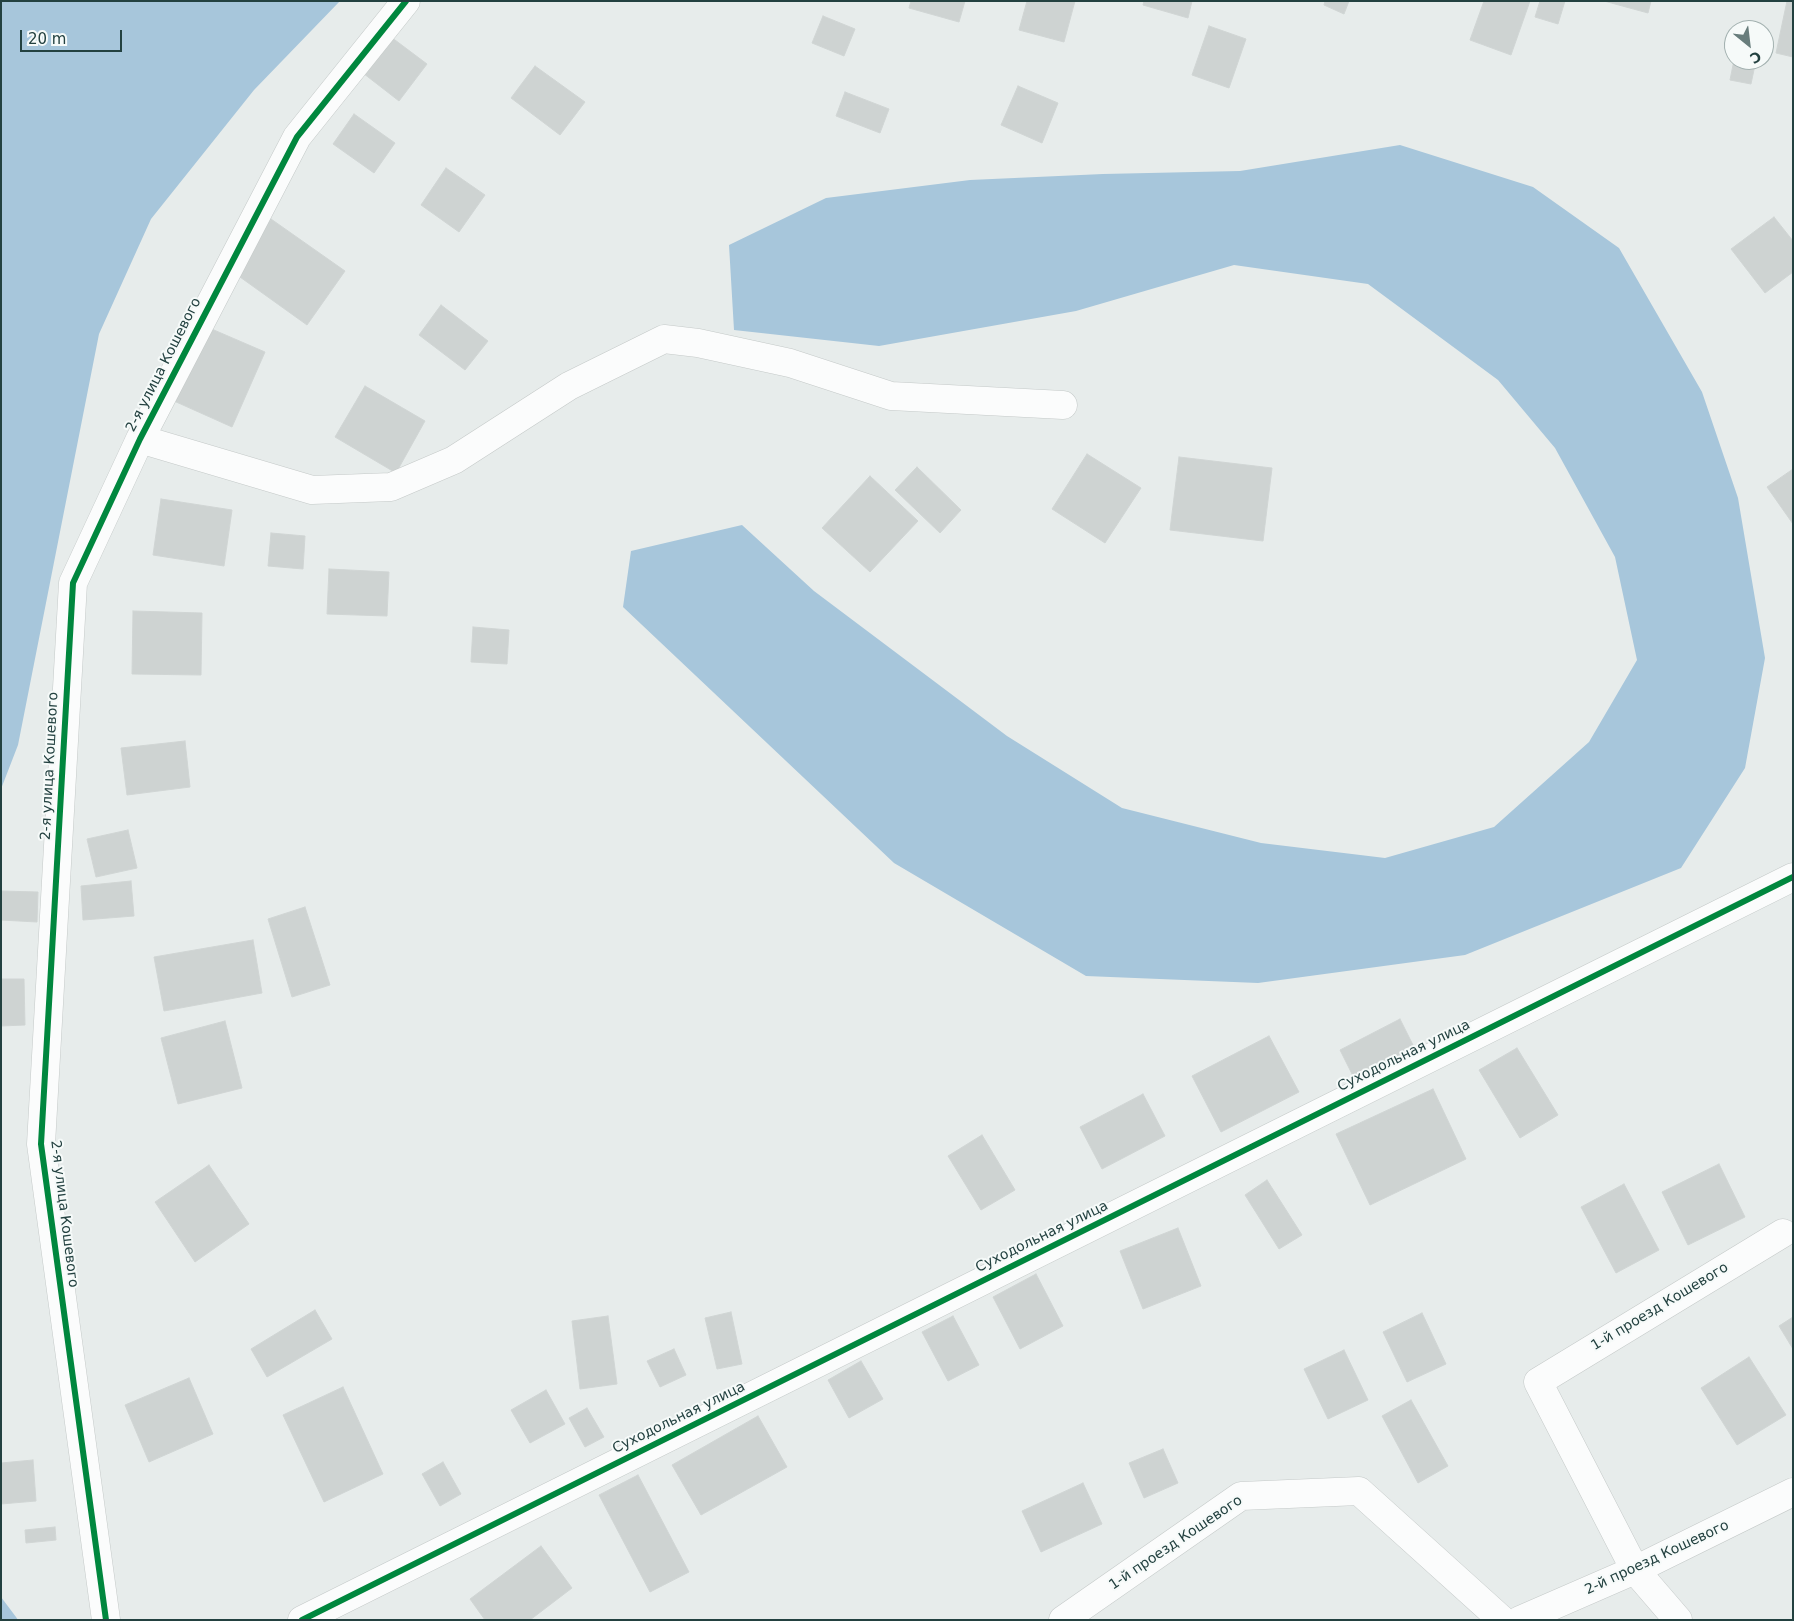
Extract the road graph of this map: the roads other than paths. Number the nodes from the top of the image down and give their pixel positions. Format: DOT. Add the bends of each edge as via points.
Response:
graph roads {
  1 [pos="406,1"];
  2 [pos="1063,405"];
  3 [pos="140,439"];
  4 [pos="1793,877"];
  5 [pos="1783,1233"];
  6 [pos="1793,1492"];
  7 [pos="1635,1570"];
  8 [pos="106,1620"];
  9 [pos="302,1620"];
  10 [pos="1063,1620"];
  11 [pos="1502,1620"];
  12 [pos="1520,1620"];
  13 [pos="1678,1620"];
  1 -- 3 [label="street, 2-я улица Кошевого" via="298,137"];
  2 -- 3 [label="street" via="891,396 790,363 698,343 664,340 569,386 454,460 391,487 312,490"];
  3 -- 8 [label="street, 2-я улица Кошевого" via="73,583 41,1144"];
  4 -- 9 [label="street, Суходольная улица"];
  5 -- 7 [label="street, 1-й проезд Кошевого" via="1538,1382"];
  6 -- 7 [label="street, 2-й проезд Кошевого"];
  7 -- 12 [label="street, 2-й проезд Кошевого"];
  7 -- 13 [label="street"];
  10 -- 11 [label="street, 1-й проезд Кошевого" via="1241,1496 1359,1491"];
}
